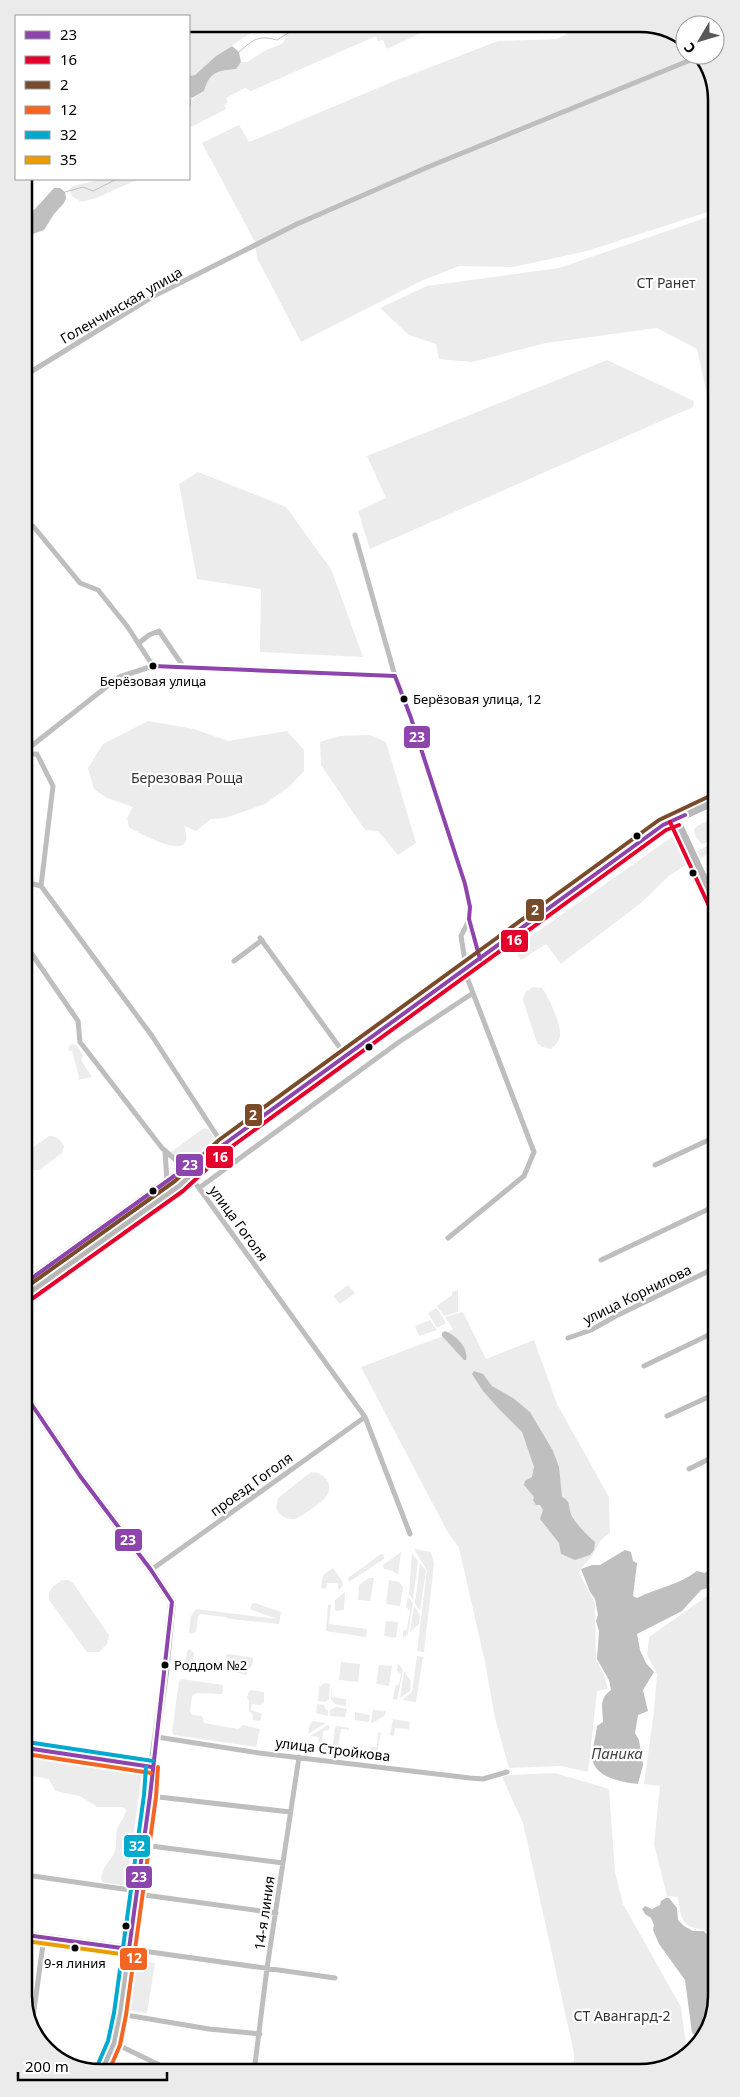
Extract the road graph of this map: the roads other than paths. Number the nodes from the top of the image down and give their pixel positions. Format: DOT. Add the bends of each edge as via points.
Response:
graph roads {
  1 [pos="678,65"];
  2 [pos="33,371"];
  3 [pos="33,526"];
  4 [pos="355,535"];
  5 [pos="139,643"];
  6 [pos="153,666"];
  7 [pos="183,666"];
  8 [pos="395,676"];
  9 [pos="33,746"];
  10 [pos="33,753"];
  11 [pos="708,804"];
  12 [pos="676,819"];
  13 [pos="33,884"];
  14 [pos="41,886"];
  15 [pos="708,888"];
  16 [pos="469,919"];
  17 [pos="33,955"];
  18 [pos="480,959"];
  19 [pos="234,961"];
  20 [pos="466,969"];
  21 [pos="473,993"];
  22 [pos="346,1056"];
  23 [pos="708,1140"];
  24 [pos="223,1145"];
  25 [pos="164,1151"];
  26 [pos="655,1165"];
  27 [pos="184,1169"];
  28 [pos="190,1176"];
  29 [pos="168,1181"];
  30 [pos="199,1188"];
  31 [pos="708,1209"];
  32 [pos="448,1238"];
  33 [pos="601,1260"];
  34 [pos="708,1272"];
  35 [pos="32,1278"];
  36 [pos="32,1291"];
  37 [pos="708,1335"];
  38 [pos="568,1338"];
  39 [pos="644,1366"];
  40 [pos="708,1397"];
  41 [pos="32,1405"];
  42 [pos="365,1416"];
  43 [pos="667,1416"];
  44 [pos="708,1460"];
  45 [pos="689,1469"];
  46 [pos="410,1534"];
  47 [pos="151,1570"];
  48 [pos="157,1737"];
  49 [pos="32,1749"];
  50 [pos="298,1757"];
  51 [pos="152,1767"];
  52 [pos="506,1772"];
  53 [pos="150,1796"];
  54 [pos="290,1812"];
  55 [pos="143,1845"];
  56 [pos="283,1863"];
  57 [pos="32,1876"];
  58 [pos="137,1893"];
  59 [pos="276,1913"];
  60 [pos="32,1936"];
  61 [pos="44,1937"];
  62 [pos="130,1949"];
  63 [pos="267,1968"];
  64 [pos="335,1978"];
  65 [pos="34,2010"];
  66 [pos="120,2014"];
  67 [pos="260,2034"];
  68 [pos="114,2043"];
  69 [pos="104,2064"];
  70 [pos="157,2064"];
  71 [pos="255,2064"];
  1 -- 2 [label="street, Голенчинская улица" via="297,224 152,298"];
  3 -- 5 [label="street" via="80,583 98,590"];
  4 -- 8 [label="street"];
  5 -- 6 [label="street"];
  5 -- 7 [label="street" via="160,632"];
  6 -- 7 [label="street"];
  6 -- 9 [label="street" via="119,677"];
  7 -- 8 [label="street"];
  8 -- 16 [label="street" via="465,884"];
  10 -- 14 [label="street" via="37,754 53,786"];
  11 -- 12 [label="main road"];
  12 -- 15 [label="main road"];
  12 -- 18 [label="main road"];
  13 -- 14 [label="street"];
  14 -- 24 [label="street" via="152,1036"];
  16 -- 18 [label="street"];
  16 -- 20 [label="street" via="461,936"];
  17 -- 25 [label="street, улица Гоголя" via="78,1021 80,1042"];
  18 -- 20 [label="main road"];
  19 -- 22 [label="street" via="261,939"];
  20 -- 21 [label="street"];
  20 -- 22 [label="main road"];
  21 -- 30 [label="street" via="399,1042"];
  21 -- 32 [label="street" via="534,1152 524,1176"];
  22 -- 24 [label="main road"];
  23 -- 26 [label="street"];
  24 -- 27 [label="main road"];
  24 -- 28 [label="main road"];
  25 -- 27 [label="street, улица Гоголя"];
  25 -- 29 [label="street"];
  27 -- 28 [label="street, улица Гоголя"];
  27 -- 29 [label="main road"];
  28 -- 30 [label="street, улица Гоголя"];
  28 -- 36 [label="main road"];
  29 -- 35 [label="main road"];
  30 -- 42 [label="street, улица Гоголя"];
  31 -- 33 [label="street"];
  34 -- 38 [label="street, улица Корнилова" via="591,1330"];
  37 -- 39 [label="street"];
  40 -- 43 [label="street"];
  41 -- 47 [label="main road" via="80,1476"];
  42 -- 46 [label="street, улица Гоголя"];
  42 -- 47 [label="street, проезд Гоголя"];
  44 -- 45 [label="street"];
  47 -- 48 [label="main road" via="172,1602"];
  48 -- 50 [label="street, улица Стройкова"];
  48 -- 51 [label="main road"];
  49 -- 51 [label="main road"];
  50 -- 52 [label="street, улица Стройкова" via="483,1780"];
  50 -- 54 [label="street, 14-я линия"];
  51 -- 53 [label="main road"];
  53 -- 54 [label="street"];
  53 -- 55 [label="main road"];
  54 -- 56 [label="street, 14-я линия"];
  55 -- 56 [label="street"];
  55 -- 58 [label="main road"];
  56 -- 59 [label="street, 14-я линия"];
  57 -- 58 [label="street"];
  58 -- 59 [label="street"];
  58 -- 62 [label="main road"];
  59 -- 63 [label="street, 14-я линия"];
  60 -- 61 [label="main road"];
  61 -- 62 [label="main road"];
  61 -- 65 [label="street"];
  62 -- 63 [label="street"];
  62 -- 66 [label="main road"];
  63 -- 64 [label="street"];
  63 -- 67 [label="street, 14-я линия"];
  66 -- 67 [label="street"];
  66 -- 68 [label="main road"];
  67 -- 71 [label="street, 14-я линия"];
  68 -- 69 [label="main road"];
  68 -- 70 [label="street"];
}
